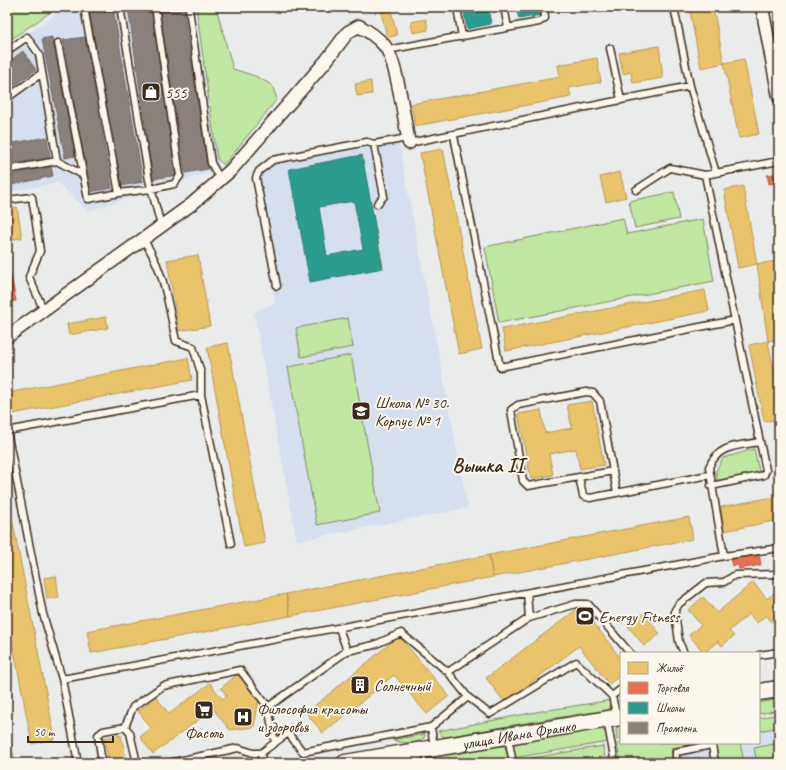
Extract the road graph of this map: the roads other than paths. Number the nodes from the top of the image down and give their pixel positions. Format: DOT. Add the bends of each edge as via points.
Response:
graph roads {
  1 [pos="120,7"];
  2 [pos="456,7"];
  3 [pos="504,7"];
  4 [pos="544,7"];
  5 [pos="674,7"];
  6 [pos="762,7"];
  7 [pos="189,9"];
  8 [pos="85,13"];
  9 [pos="156,13"];
  10 [pos="508,28"];
  11 [pos="462,37"];
  12 [pos="58,43"];
  13 [pos="610,48"];
  14 [pos="387,50"];
  15 [pos="7,51"];
  16 [pos="42,73"];
  17 [pos="690,86"];
  18 [pos="779,97"];
  19 [pos="7,98"];
  20 [pos="621,100"];
  21 [pos="454,136"];
  22 [pos="409,141"];
  23 [pos="374,144"];
  24 [pos="57,161"];
  25 [pos="779,161"];
  26 [pos="7,170"];
  27 [pos="716,173"];
  28 [pos="83,175"];
  29 [pos="705,175"];
  30 [pos="220,179"];
  31 [pos="151,189"];
  32 [pos="636,190"];
  33 [pos="119,193"];
  34 [pos="7,200"];
  35 [pos="377,204"];
  36 [pos="161,226"];
  37 [pos="143,239"];
  38 [pos="277,286"];
  39 [pos="44,311"];
  40 [pos="735,320"];
  41 [pos="7,337"];
  42 [pos="201,395"];
  43 [pos="760,442"];
  44 [pos="613,471"];
  45 [pos="709,476"];
  46 [pos="580,477"];
  47 [pos="711,486"];
  48 [pos="617,493"];
  49 [pos="231,544"];
  50 [pos="779,548"];
  51 [pos="724,556"];
  52 [pos="779,574"];
  53 [pos="527,593"];
  54 [pos="529,618"];
  55 [pos="339,628"];
  56 [pos="347,651"];
  57 [pos="629,652"];
  58 [pos="684,652"];
  59 [pos="779,652"];
  60 [pos="760,655"];
  61 [pos="448,672"];
  62 [pos="62,679"];
  63 [pos="779,689"];
  64 [pos="620,690"];
  65 [pos="760,692"];
  66 [pos="612,696"];
  67 [pos="468,697"];
  68 [pos="268,707"];
  69 [pos="615,718"];
  70 [pos="125,727"];
  71 [pos="431,728"];
  72 [pos="508,735"];
  73 [pos="276,743"];
  74 [pos="711,744"];
  75 [pos="434,747"];
  76 [pos="261,753"];
  77 [pos="354,762"];
  78 [pos="78,763"];
  79 [pos="102,763"];
  80 [pos="137,763"];
  81 [pos="169,763"];
  82 [pos="262,763"];
  83 [pos="513,763"];
  84 [pos="615,763"];
  85 [pos="676,763"];
  86 [pos="715,763"];
  1 -- 31 [label="lane"];
  2 -- 11 [label="lane"];
  3 -- 10 [label="lane"];
  4 -- 10 [label="lane" via="544,20"];
  5 -- 17 [label="lane"];
  6 -- 18 [label="street"];
  7 -- 30 [label="lane" via="211,163"];
  8 -- 33 [label="lane"];
  9 -- 31 [label="lane" via="180,176 174,184"];
  10 -- 11 [label="lane"];
  11 -- 14 [label="lane"];
  12 -- 28 [label="lane"];
  13 -- 20 [label="lane"];
  14 -- 22 [label="street" via="393,60"];
  14 -- 30 [label="street" via="370,32 359,26 348,32 326,62 231,170"];
  15 -- 16 [label="lane" via="27,36 39,54"];
  16 -- 19 [label="lane"];
  16 -- 24 [label="lane"];
  17 -- 20 [label="lane"];
  17 -- 27 [label="lane"];
  20 -- 21 [label="lane"];
  21 -- 22 [label="lane"];
  21 -- 40 [label="lane" via="500,367"];
  22 -- 23 [label="lane"];
  23 -- 35 [label="lane" via="384,196"];
  23 -- 38 [label="lane" via="367,142 273,160 257,173"];
  24 -- 26 [label="lane"];
  24 -- 28 [label="lane"];
  25 -- 27 [label="lane"];
  27 -- 29 [label="lane"];
  28 -- 33 [label="lane" via="88,199"];
  29 -- 32 [label="lane" via="670,168"];
  29 -- 40 [label="lane"];
  30 -- 36 [label="street" via="192,204"];
  31 -- 33 [label="lane"];
  31 -- 36 [label="lane"];
  34 -- 39 [label="lane" via="32,197 40,251 29,276"];
  36 -- 37 [label="street"];
  37 -- 39 [label="street"];
  37 -- 42 [label="lane" via="161,272 176,341 193,347 201,373"];
  39 -- 41 [label="street"];
  40 -- 43 [label="lane"];
  42 -- 49 [label="lane"];
  42 -- 62 [label="lane" via="7,431 42,614"];
  43 -- 45 [label="lane" via="722,450 711,462"];
  43 -- 47 [label="lane" via="766,470 764,475"];
  44 -- 46 [label="lane"];
  44 -- 46 [label="lane" via="600,401 593,393 586,392 514,407 511,416 525,484 532,486"];
  44 -- 48 [label="lane"];
  45 -- 47 [label="lane"];
  45 -- 48 [label="lane"];
  46 -- 48 [label="lane" via="582,493 586,498"];
  47 -- 51 [label="lane"];
  50 -- 51 [label="lane"];
  51 -- 53 [label="lane"];
  52 -- 58 [label="lane" via="738,575 724,582 706,583 679,604 675,613 679,642"];
  53 -- 54 [label="lane"];
  53 -- 55 [label="lane"];
  54 -- 57 [label="lane" via="576,604 588,604"];
  54 -- 61 [label="lane"];
  55 -- 56 [label="lane"];
  55 -- 62 [label="lane"];
  56 -- 61 [label="lane" via="374,645 401,632"];
  56 -- 68 [label="lane"];
  59 -- 60 [label="lane"];
  61 -- 67 [label="lane"];
  62 -- 78 [label="lane"];
  63 -- 65 [label="street"];
  64 -- 66 [label="lane"];
  66 -- 67 [label="lane" via="576,662 490,714"];
  66 -- 69 [label="lane"];
  67 -- 71 [label="lane"];
  68 -- 70 [label="lane" via="240,670 163,686 133,707"];
  68 -- 73 [label="lane"];
  69 -- 72 [label="street, улица Ивана Франко"];
  69 -- 84 [label="lane"];
  70 -- 79 [label="lane" via="103,731 98,735"];
  70 -- 80 [label="lane" via="130,733"];
  71 -- 73 [label="lane" via="303,752 288,733"];
  71 -- 75 [label="lane"];
  72 -- 75 [label="street, улица Ивана Франко"];
  72 -- 83 [label="lane"];
  73 -- 76 [label="lane"];
  74 -- 85 [label="lane" via="676,752"];
  74 -- 86 [label="lane"];
  75 -- 77 [label="street, улица Ивана Франко"];
  76 -- 81 [label="lane" via="238,748"];
  76 -- 82 [label="lane"];
}
